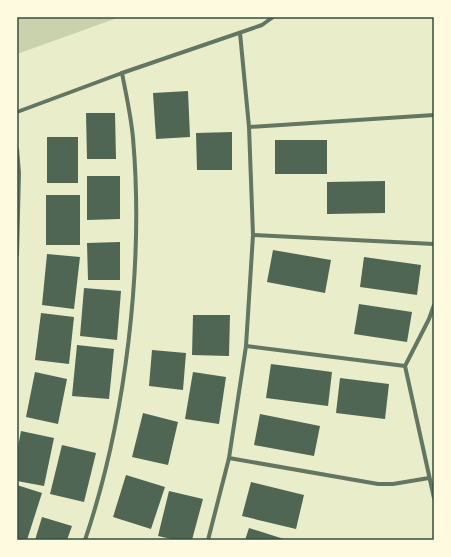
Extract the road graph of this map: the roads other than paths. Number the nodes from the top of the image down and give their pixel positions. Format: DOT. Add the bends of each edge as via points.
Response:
graph roads {
  1 [pos="273,17"];
  2 [pos="240,33"];
  3 [pos="122,72"];
  4 [pos="17,112"];
  5 [pos="434,115"];
  6 [pos="249,127"];
  7 [pos="17,150"];
  8 [pos="253,235"];
  9 [pos="434,244"];
  10 [pos="17,255"];
  11 [pos="434,305"];
  12 [pos="246,346"];
  13 [pos="404,366"];
  14 [pos="229,458"];
  15 [pos="429,478"];
  16 [pos="434,498"];
  17 [pos="85,540"];
  18 [pos="208,540"];
  1 -- 2 [label="street" via="262,25"];
  2 -- 3 [label="street"];
  2 -- 6 [label="street"];
  3 -- 4 [label="street"];
  3 -- 17 [label="street" via="133,145 136,213 128,343 115,424 96,508"];
  5 -- 6 [label="street"];
  6 -- 8 [label="street"];
  7 -- 10 [label="street"];
  8 -- 9 [label="street"];
  8 -- 12 [label="street"];
  11 -- 13 [label="street" via="429,320"];
  12 -- 13 [label="street"];
  12 -- 14 [label="street"];
  13 -- 15 [label="street"];
  14 -- 15 [label="street" via="378,484"];
  14 -- 18 [label="street"];
  15 -- 16 [label="street"];
}
